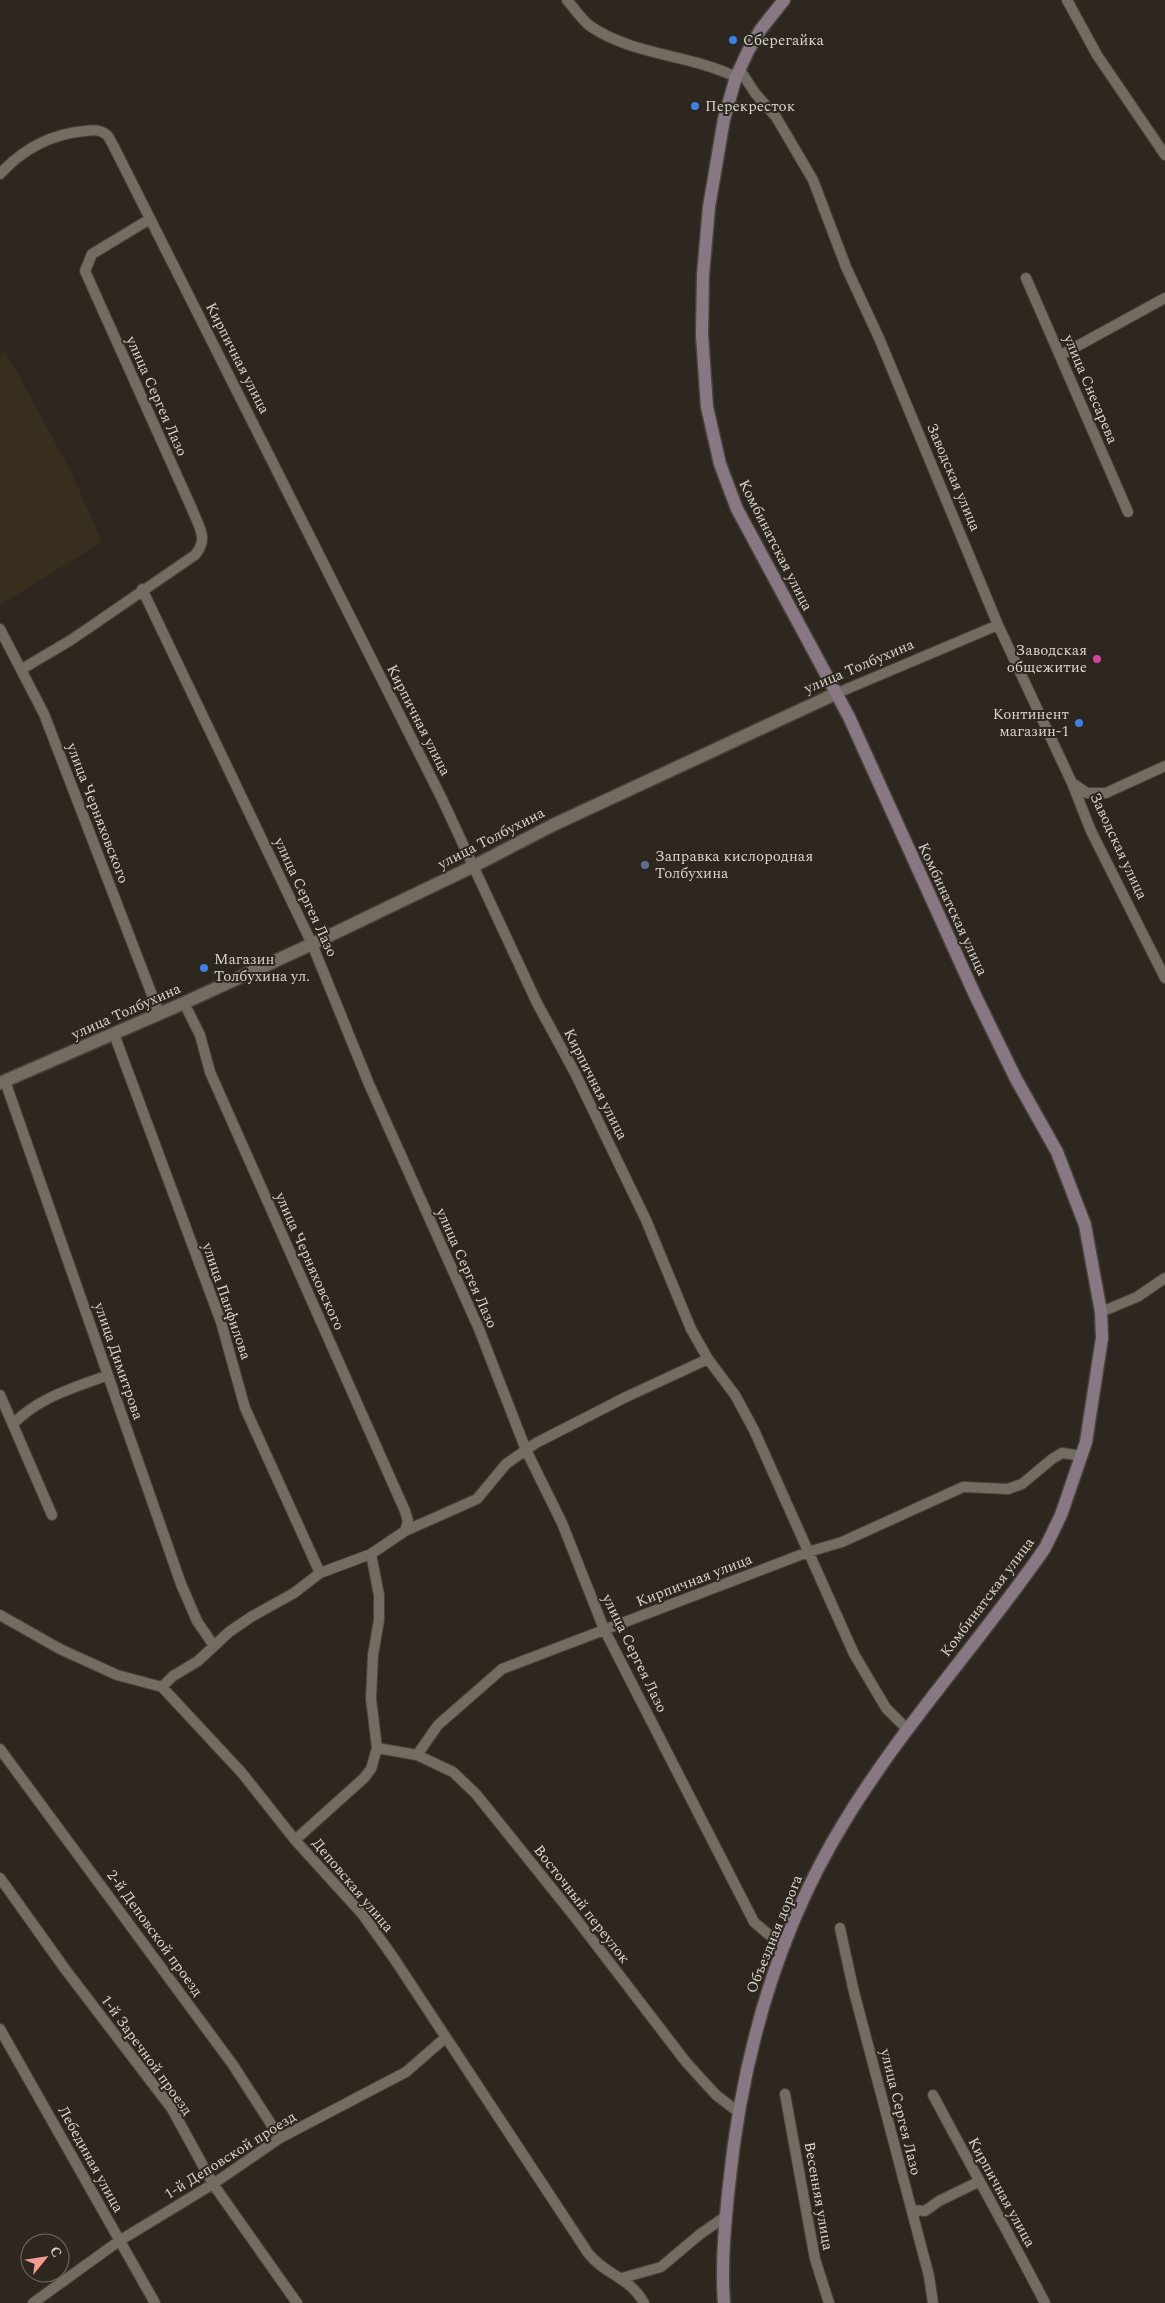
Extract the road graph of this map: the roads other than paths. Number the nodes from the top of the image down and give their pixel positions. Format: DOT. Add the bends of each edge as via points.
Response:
graph roads {
  1 [pos="567,0"];
  2 [pos="784,0"];
  3 [pos="1067,0"];
  4 [pos="738,73"];
  5 [pos="1165,155"];
  6 [pos="0,174"];
  7 [pos="150,219"];
  8 [pos="1026,278"];
  9 [pos="1165,298"];
  10 [pos="1061,354"];
  11 [pos="1128,512"];
  12 [pos="142,589"];
  13 [pos="998,625"];
  14 [pos="0,630"];
  15 [pos="22,669"];
  16 [pos="835,694"];
  17 [pos="1165,766"];
  18 [pos="1072,783"];
  19 [pos="474,866"];
  20 [pos="312,944"];
  21 [pos="1165,978"];
  22 [pos="184,1003"];
  23 [pos="159,1013"];
  24 [pos="114,1034"];
  25 [pos="2,1082"];
  26 [pos="1165,1278"];
  27 [pos="1101,1312"];
  28 [pos="708,1360"];
  29 [pos="108,1375"];
  30 [pos="0,1395"];
  31 [pos="13,1424"];
  32 [pos="526,1450"];
  33 [pos="1082,1456"];
  34 [pos="52,1515"];
  35 [pos="405,1531"];
  36 [pos="808,1552"];
  37 [pos="371,1554"];
  38 [pos="320,1573"];
  39 [pos="0,1616"];
  40 [pos="604,1629"];
  41 [pos="214,1646"];
  42 [pos="162,1687"];
  43 [pos="907,1729"];
  44 [pos="377,1748"];
  45 [pos="0,1749"];
  46 [pos="417,1755"];
  47 [pos="295,1840"];
  48 [pos="0,1878"];
  49 [pos="840,1928"];
  50 [pos="786,1944"];
  51 [pos="0,2029"];
  52 [pos="445,2038"];
  53 [pos="785,2094"];
  54 [pos="934,2095"];
  55 [pos="738,2111"];
  56 [pos="280,2138"];
  57 [pos="978,2182"];
  58 [pos="213,2184"];
  59 [pos="912,2210"];
  60 [pos="726,2216"];
  61 [pos="119,2241"];
  62 [pos="622,2278"];
  63 [pos="33,2303"];
  64 [pos="155,2303"];
  65 [pos="297,2303"];
  66 [pos="644,2303"];
  67 [pos="724,2303"];
  68 [pos="829,2303"];
  69 [pos="933,2303"];
  70 [pos="1045,2303"];
  1 -- 4 [label="street" via="588,24 612,39 668,57"];
  2 -- 4 [label="main road" via="761,29"];
  3 -- 5 [label="street" via="1097,55"];
  4 -- 13 [label="street, Заводская улица" via="776,117 813,180 846,267 879,338"];
  4 -- 16 [label="main road, Комбинатская улица" via="724,119 709,207 702,335 707,407 720,464 737,509"];
  6 -- 7 [label="street, Кирпичная улица" via="29,148 54,137 96,130 107,135"];
  7 -- 12 [label="street, улица Сергея Лазо" via="92,254 85,271 203,539 195,555"];
  7 -- 19 [label="street, Кирпичная улица"];
  8 -- 10 [label="street, улица Снесарева"];
  9 -- 10 [label="street"];
  10 -- 11 [label="street, улица Снесарева"];
  12 -- 15 [label="street, улица Сергея Лазо" via="71,640"];
  12 -- 20 [label="street, улица Сергея Лазо"];
  13 -- 16 [label="street, улица Толбухина"];
  13 -- 18 [label="street, Заводская улица"];
  14 -- 15 [label="street, улица Черняховского"];
  15 -- 23 [label="street, улица Черняховского" via="44,714"];
  16 -- 19 [label="street, улица Толбухина" via="553,825"];
  16 -- 27 [label="main road, Комбинатская улица" via="849,717 971,986 1074,1190 1086,1226"];
  17 -- 18 [label="street" via="1106,793 1087,793"];
  18 -- 21 [label="street, Заводская улица" via="1091,831"];
  19 -- 20 [label="street, улица Толбухина"];
  19 -- 28 [label="street, Кирпичная улица" via="537,1002 646,1220 684,1315"];
  20 -- 22 [label="street, улица Толбухина"];
  20 -- 32 [label="street, улица Сергея Лазо" via="368,1084 479,1329"];
  22 -- 23 [label="street, улица Толбухина"];
  22 -- 35 [label="street, улица Черняховского" via="200,1035 210,1072 405,1511 408,1521"];
  23 -- 24 [label="street, улица Толбухина"];
  24 -- 25 [label="street, улица Толбухина"];
  24 -- 38 [label="street, улица Панфилова" via="221,1322 245,1408"];
  25 -- 29 [label="street, улица Димитрова"];
  26 -- 27 [label="street" via="1137,1297"];
  27 -- 33 [label="main road, Комбинатская улица" via="1102,1338"];
  28 -- 32 [label="street" via="626,1397"];
  28 -- 36 [label="street, Кирпичная улица" via="735,1395 754,1430"];
  29 -- 31 [label="street" via="46,1398"];
  29 -- 41 [label="street, улица Димитрова" via="181,1584 197,1621"];
  30 -- 31 [label="street"];
  31 -- 34 [label="street"];
  32 -- 35 [label="street" via="506,1464 477,1499"];
  32 -- 40 [label="street, улица Сергея Лазо" via="562,1523"];
  33 -- 36 [label="street, Кирпичная улица" via="1062,1454 1022,1484 1008,1489 963,1487 842,1542"];
  33 -- 43 [label="main road, Комбинатская улица" via="1061,1515 1045,1548"];
  35 -- 37 [label="street"];
  36 -- 40 [label="street, Кирпичная улица"];
  36 -- 43 [label="street" via="854,1654 886,1708"];
  37 -- 38 [label="street"];
  37 -- 44 [label="street" via="379,1595 371,1698"];
  38 -- 41 [label="street" via="294,1593 251,1617"];
  39 -- 42 [label="street" via="117,1676"];
  40 -- 46 [label="street, Кирпичная улица" via="502,1670 438,1725"];
  40 -- 50 [label="street, улица Сергея Лазо" via="754,1922"];
  41 -- 42 [label="street"];
  42 -- 47 [label="street, Деповская улица" via="242,1773"];
  43 -- 50 [label="main road, Объездная дорога" via="842,1825 810,1885"];
  44 -- 46 [label="street"];
  44 -- 47 [label="street" via="371,1769 364,1778"];
  45 -- 56 [label="street, 2-й Деповской проезд" via="233,2065"];
  46 -- 55 [label="street, Восточный переулок" via="453,1772 476,1794 686,2062 716,2095"];
  47 -- 52 [label="street, Деповская улица" via="363,1915"];
  48 -- 58 [label="street, 1-й Заречной проезд" via="172,2110"];
  49 -- 59 [label="street, улица Сергея Лазо"];
  50 -- 55 [label="main road, Объездная дорога" via="760,2012"];
  51 -- 61 [label="street, Лебединая улица"];
  52 -- 56 [label="street, 1-й Деповской проезд" via="406,2072"];
  52 -- 62 [label="street, Деповская улица" via="588,2253 597,2264"];
  53 -- 68 [label="street, Весенняя улица" via="815,2260"];
  54 -- 57 [label="street, Кирпичная улица"];
  55 -- 60 [label="main road, Объездная дорога"];
  56 -- 58 [label="street, 1-й Деповской проезд"];
  57 -- 59 [label="street" via="925,2210"];
  57 -- 70 [label="street, Кирпичная улица" via="1001,2218"];
  58 -- 61 [label="street, 1-й Деповской проезд"];
  58 -- 65 [label="street, 1-й Заречной проезд"];
  59 -- 69 [label="street, улица Сергея Лазо"];
  60 -- 62 [label="street" via="661,2267"];
  60 -- 67 [label="main road, Объездная дорога"];
  61 -- 63 [label="street, 1-й Деповской проезд"];
  61 -- 64 [label="street, Лебединая улица"];
  62 -- 66 [label="street, Деповская улица" via="639,2293"];
}
